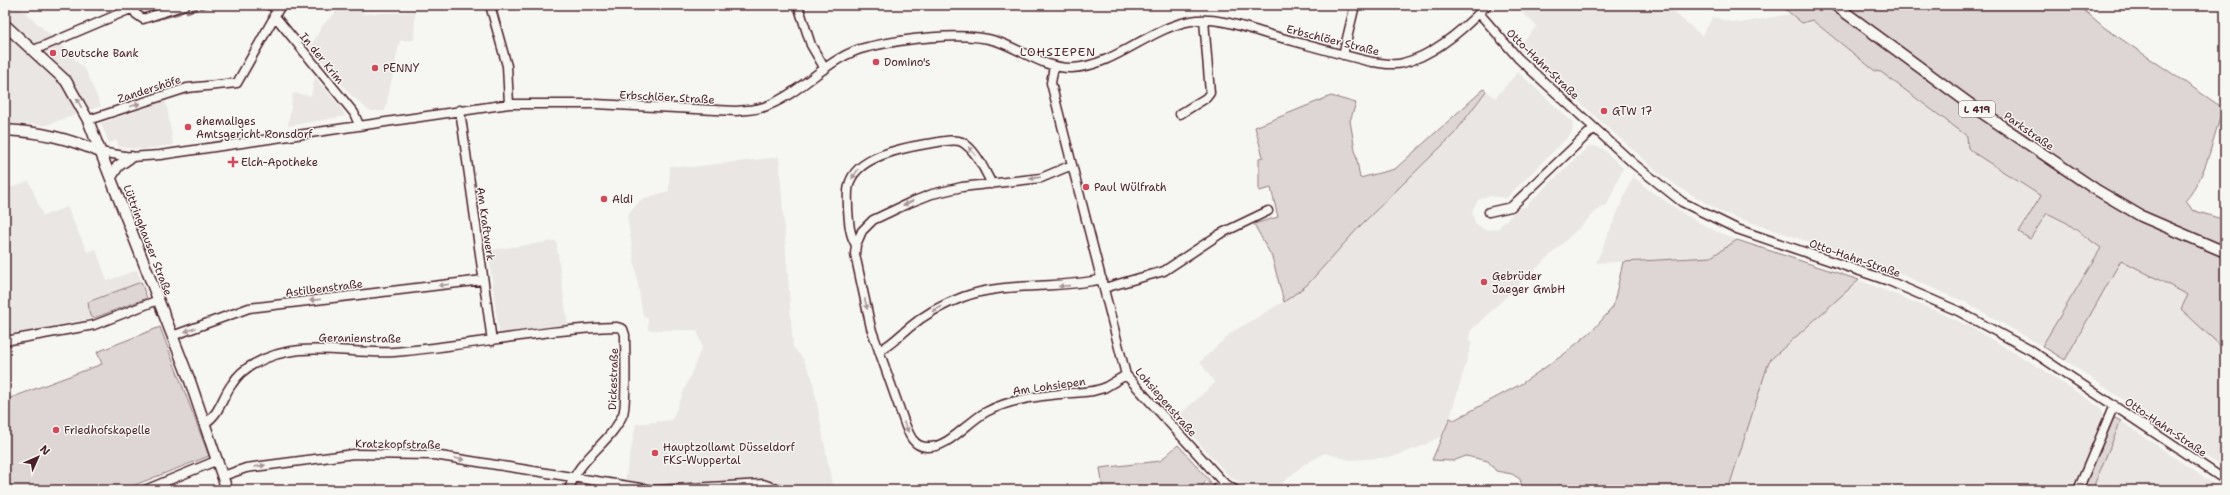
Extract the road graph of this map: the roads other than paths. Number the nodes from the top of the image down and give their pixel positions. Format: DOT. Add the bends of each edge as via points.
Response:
graph roads {
  1 [pos="185,5"];
  2 [pos="268,5"];
  3 [pos="490,5"];
  4 [pos="798,5"];
  5 [pos="1355,5"];
  6 [pos="1487,5"];
  7 [pos="1835,5"];
  8 [pos="137,7"];
  9 [pos="1480,9"];
  10 [pos="277,10"];
  11 [pos="1204,20"];
  12 [pos="5,25"];
  13 [pos="34,50"];
  14 [pos="1343,55"];
  15 [pos="1054,66"];
  16 [pos="825,69"];
  17 [pos="509,104"];
  18 [pos="460,110"];
  19 [pos="1180,114"];
  20 [pos="88,120"];
  21 [pos="359,125"];
  22 [pos="1594,128"];
  23 [pos="5,130"];
  24 [pos="100,152"];
  25 [pos="131,157"];
  26 [pos="1072,165"];
  27 [pos="111,177"];
  28 [pos="992,184"];
  29 [pos="1268,211"];
  30 [pos="1489,212"];
  31 [pos="856,245"];
  32 [pos="2225,252"];
  33 [pos="1102,279"];
  34 [pos="483,280"];
  35 [pos="1104,288"];
  36 [pos="158,300"];
  37 [pos="617,327"];
  38 [pos="172,336"];
  39 [pos="5,341"];
  40 [pos="492,341"];
  41 [pos="879,351"];
  42 [pos="1126,375"];
  43 [pos="2114,406"];
  44 [pos="205,423"];
  45 [pos="218,460"];
  46 [pos="223,476"];
  47 [pos="573,477"];
  48 [pos="2225,480"];
  49 [pos="1222,482"];
  50 [pos="145,490"];
  51 [pos="227,490"];
  52 [pos="569,490"];
  53 [pos="654,490"];
  54 [pos="780,490"];
  55 [pos="1216,490"];
  56 [pos="1235,490"];
  57 [pos="2078,490"];
  1 -- 8 [label="street" via="142,19 136,14"];
  2 -- 10 [label="street"];
  3 -- 17 [label="street" via="507,66"];
  4 -- 16 [label="street" via="811,45"];
  5 -- 14 [label="street"];
  6 -- 9 [label="street, Erbschlöer Straße"];
  7 -- 32 [label="main road, Parkstraße / L 419" via="1978,110 2089,186 2141,216"];
  8 -- 13 [label="street"];
  9 -- 14 [label="street, Erbschlöer Straße" via="1443,44 1403,63 1389,64"];
  9 -- 22 [label="street, Otto-Hahn-Straße" via="1518,58"];
  20 -- 10 [label="street, Zandershöfe, one-way" via="187,88 231,86 237,83"];
  10 -- 21 [label="street, In der Krim" via="354,113"];
  11 -- 14 [label="street, Erbschlöer Straße" via="1229,24"];
  11 -- 15 [label="street, Erbschlöer Straße" via="1191,21 1170,28 1087,66"];
  11 -- 19 [label="street" via="1210,93"];
  12 -- 13 [label="main road, Lüttringhauser Straße"];
  20 -- 13 [label="main road, Lüttringhauser Straße, one-way" via="69,85"];
  15 -- 16 [label="street, Erbschlöer Straße" via="996,42 981,38 957,37 865,47"];
  15 -- 26 [label="street, Lohsiepenstraße" via="1051,83"];
  16 -- 17 [label="street, Erbschlöer Straße" via="769,106 736,111 595,104"];
  17 -- 18 [label="street, Erbschlöer Straße"];
  18 -- 21 [label="street, Erbschlöer Straße"];
  18 -- 34 [label="street, Am Kraftwerk"];
  20 -- 24 [label="main road, Lüttringhauser Straße"];
  21 -- 25 [label="street, Erbschlöer Straße"];
  22 -- 30 [label="street" via="1511,207"];
  22 -- 43 [label="street, Otto-Hahn-Straße" via="1656,183 1699,212 1737,229 1922,294 2019,343"];
  23 -- 24 [label="main road" via="32,131 57,136"];
  24 -- 25 [label="street, Erbschlöer Straße"];
  24 -- 27 [label="main road, Lüttringhauser Straße"];
  25 -- 27 [label="main road" via="118,166"];
  26 -- 28 [label="street, one-way" via="1041,178"];
  26 -- 33 [label="street, Lohsiepenstraße"];
  27 -- 36 [label="main road, Lüttringhauser Straße"];
  28 -- 31 [label="street, one-way" via="962,187 909,203 873,220 862,231"];
  28 -- 31 [label="street, Am Lohsiepen, one-way" via="972,148 960,141 913,146 877,157 859,168 849,184 850,223 852,239"];
  29 -- 35 [label="street" via="1220,234 1164,271"];
  31 -- 41 [label="street, Am Lohsiepen, one-way" via="859,276"];
  33 -- 35 [label="street, Lohsiepenstraße"];
  33 -- 41 [label="street, one-way" via="1069,286 995,290 964,297 923,318 888,347"];
  34 -- 38 [label="street, Astilbenstraße, one-way" via="249,308"];
  34 -- 40 [label="street, Am Kraftwerk"];
  35 -- 42 [label="street, Lohsiepenstraße"];
  36 -- 38 [label="main road, Lüttringhauser Straße"];
  36 -- 39 [label="street" via="94,325"];
  37 -- 40 [label="street, Geranienstraße"];
  37 -- 47 [label="street, Dickestraße" via="623,329 625,334 624,412 619,424"];
  38 -- 44 [label="main road, Lüttringhauser Straße"];
  40 -- 44 [label="street, Geranienstraße" via="393,352 319,348 293,350 275,355 241,373 216,414"];
  41 -- 42 [label="street, Am Lohsiepen, one-way" via="909,434 918,444 925,447 940,444 986,412 1008,403 1093,391 1104,388"];
  42 -- 49 [label="street, Lohsiepenstraße"];
  43 -- 48 [label="street, Otto-Hahn-Straße"];
  43 -- 57 [label="street, Otto-Hahn-Straße"];
  44 -- 45 [label="main road, Lüttringhauser Straße"];
  45 -- 46 [label="main road, Lüttringhauser Straße"];
  45 -- 50 [label="street"];
  46 -- 47 [label="street, Kratzkopfstraße, one-way" via="246,468 354,454 441,456"];
  46 -- 51 [label="main road, Lüttringhauser Straße"];
  47 -- 52 [label="street, Dickestraße"];
  47 -- 53 [label="street, Kratzkopfstraße"];
  49 -- 55 [label="street"];
  49 -- 56 [label="street, Lohsiepenstraße"];
  53 -- 54 [label="street, Kratzkopfstraße" via="763,484"];
}
